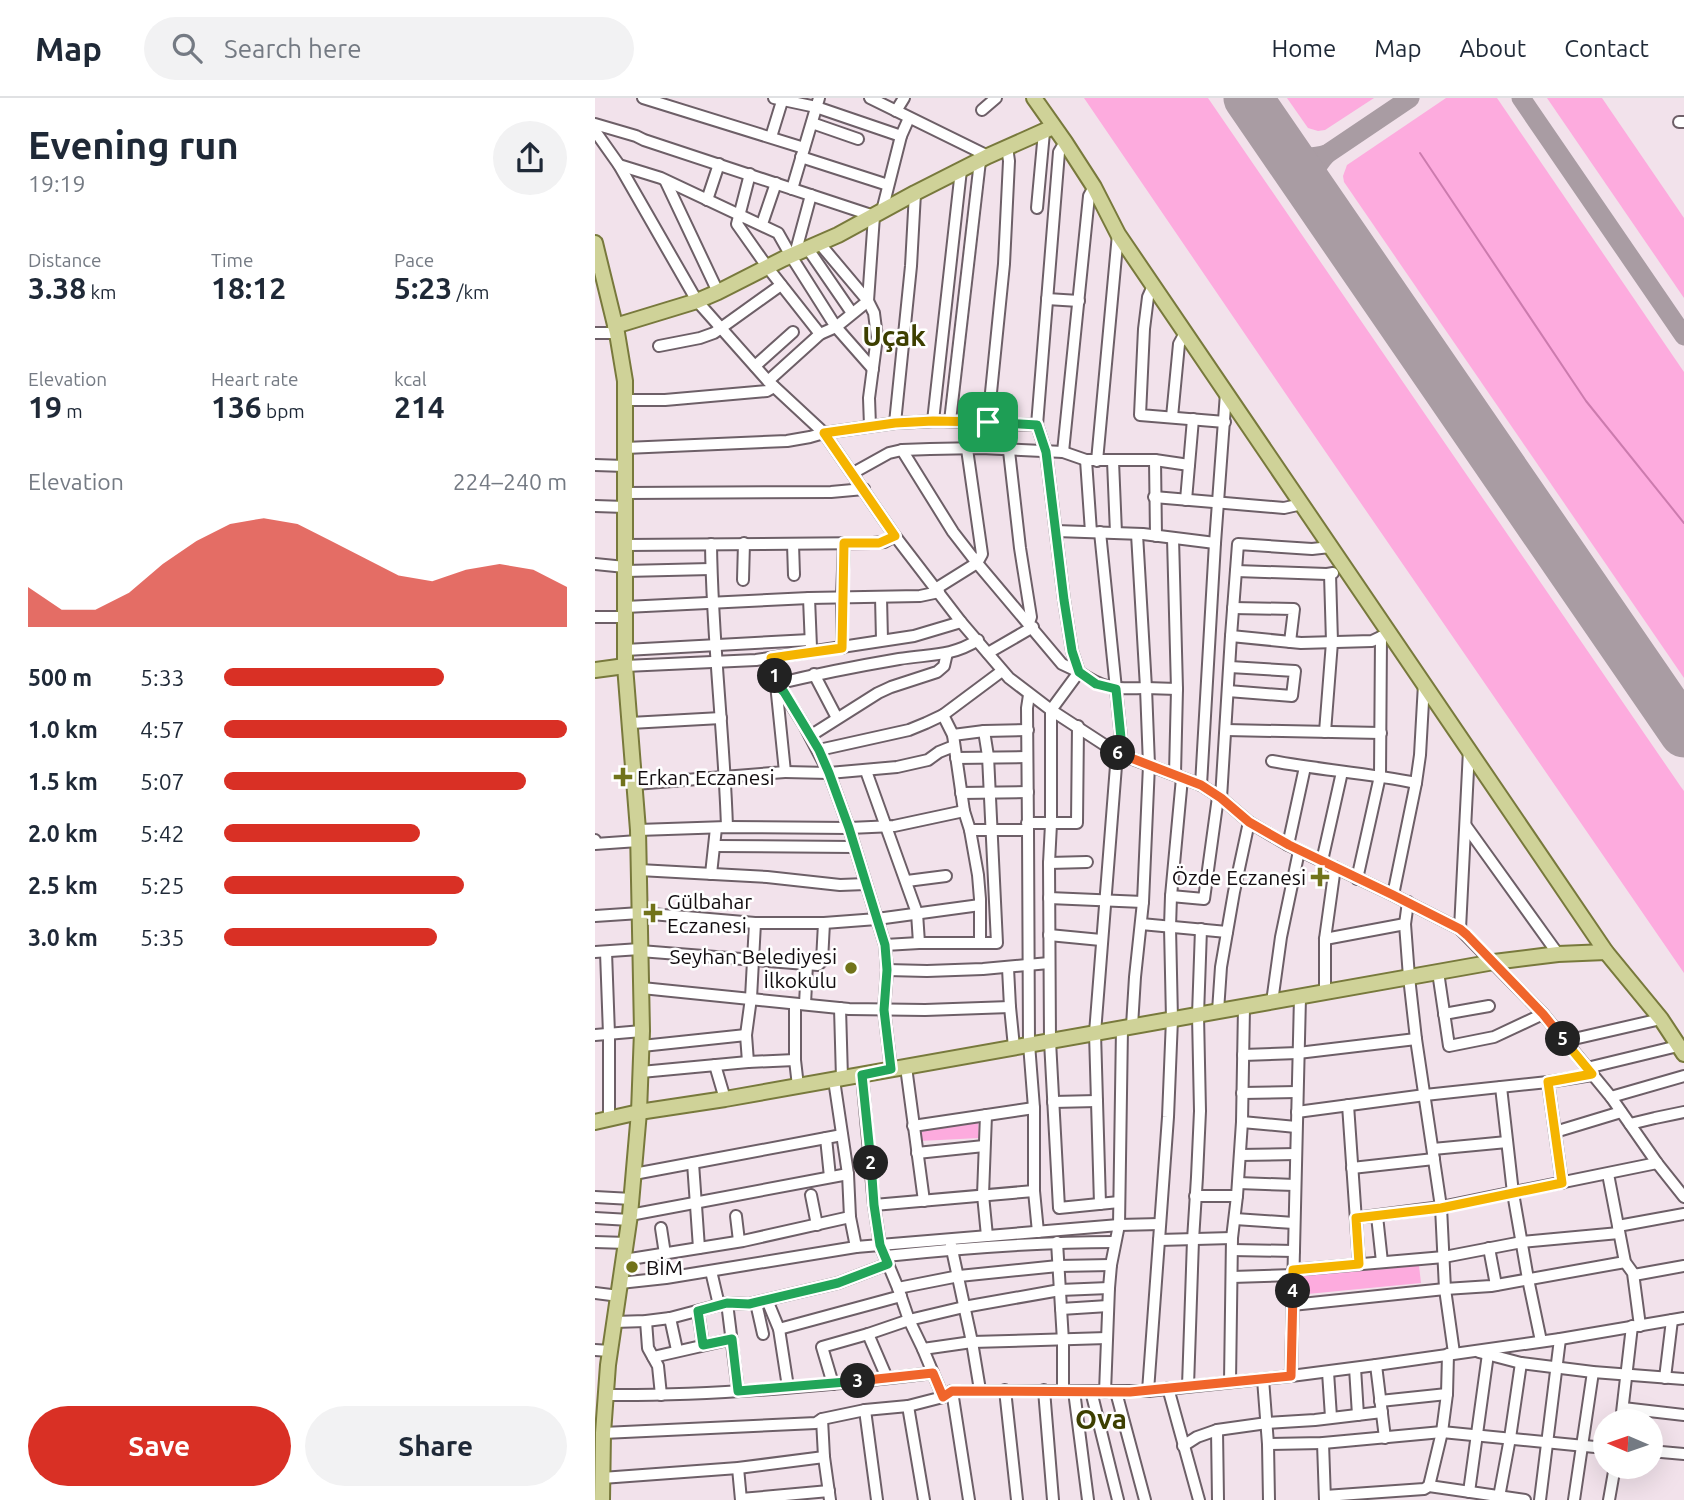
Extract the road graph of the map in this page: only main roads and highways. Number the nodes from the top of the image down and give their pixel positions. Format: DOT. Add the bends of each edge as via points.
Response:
graph roads {
  1 [pos="1034,98"];
  2 [pos="1049,129"];
  3 [pos="595,243"];
  4 [pos="601,296"];
  5 [pos="616,330"];
  6 [pos="625,666"];
  7 [pos="595,670"];
  8 [pos="1606,952"];
  9 [pos="1681,1050"];
  10 [pos="639,1112"];
  11 [pos="602,1120"];
  12 [pos="602,1350"];
  13 [pos="602,1393"];
  14 [pos="602,1500"];
  1 -- 2 [label="main road"];
  2 -- 5 [label="main road" via="697,302"];
  2 -- 8 [label="main road" via="1065,142 1118,234 1331,547 1385,635 1424,684"];
  3 -- 4 [label="main road"];
  4 -- 5 [label="main road"];
  5 -- 6 [label="main road" via="626,400"];
  6 -- 7 [label="main road"];
  6 -- 10 [label="main road" via="638,836"];
  8 -- 9 [label="main road"];
  8 -- 10 [label="main road" via="1494,962"];
  10 -- 11 [label="main road"];
  10 -- 12 [label="main road" via="627,1243 614,1322"];
  12 -- 13 [label="main road"];
  13 -- 14 [label="main road"];
}
